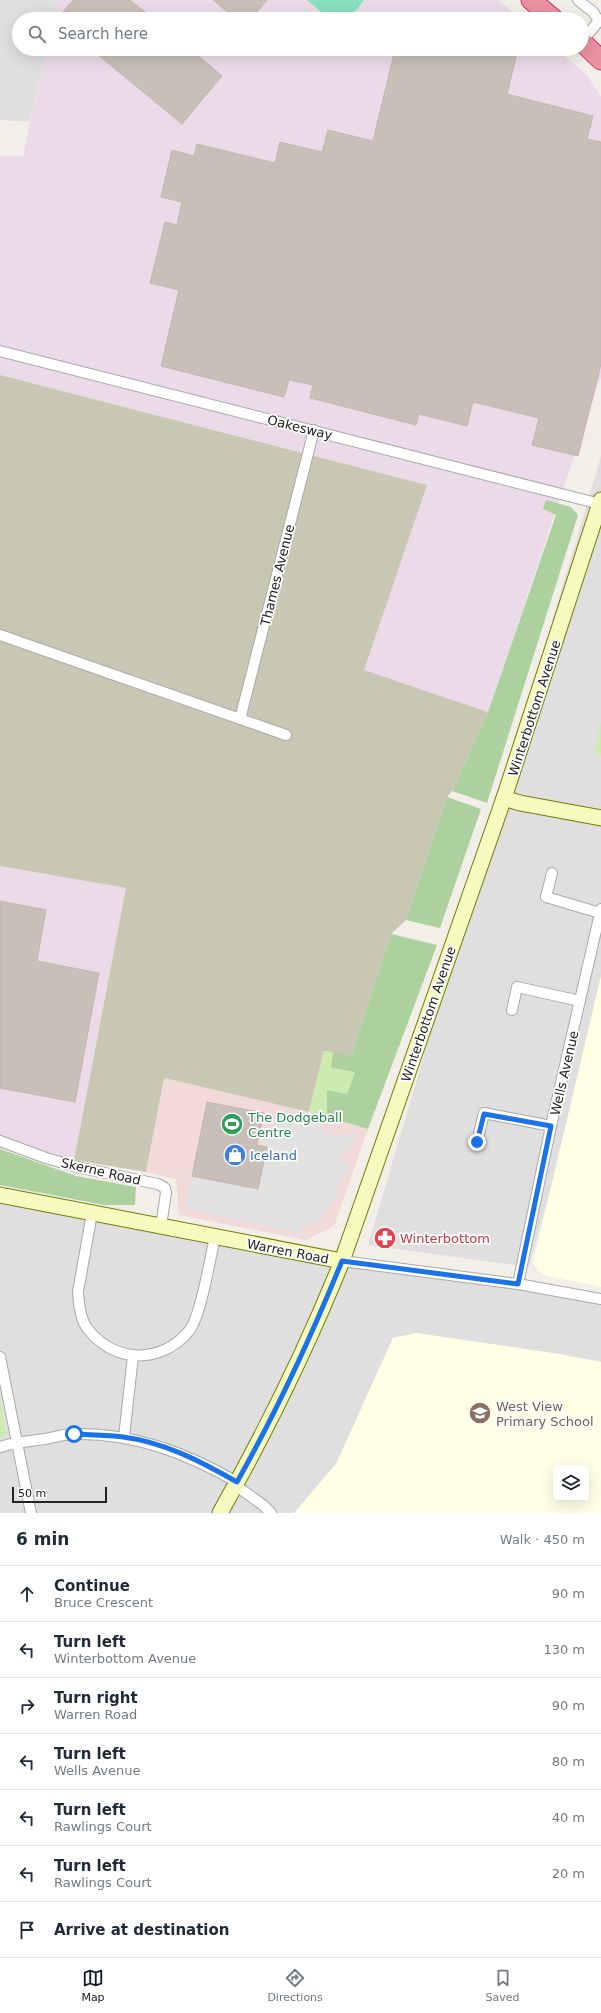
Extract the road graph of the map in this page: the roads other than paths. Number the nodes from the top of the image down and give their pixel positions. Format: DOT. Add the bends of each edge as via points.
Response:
graph roads {
  1 [pos="531,0"];
  2 [pos="578,0"];
  3 [pos="546,12"];
  4 [pos="589,33"];
  5 [pos="589,49"];
  6 [pos="601,60"];
  7 [pos="0,351"];
  8 [pos="314,430"];
  9 [pos="600,502"];
  10 [pos="0,635"];
  11 [pos="240,719"];
  12 [pos="286,735"];
  13 [pos="504,798"];
  14 [pos="601,818"];
  15 [pos="552,873"];
  16 [pos="601,911"];
  17 [pos="580,1001"];
  18 [pos="512,1010"];
  19 [pos="551,1126"];
  20 [pos="0,1141"];
  21 [pos="477,1142"];
  22 [pos="0,1195"];
  23 [pos="92,1213"];
  24 [pos="161,1226"];
  25 [pos="214,1237"];
  26 [pos="342,1261"];
  27 [pos="518,1284"];
  28 [pos="601,1299"];
  29 [pos="133,1356"];
  30 [pos="0,1357"];
  31 [pos="124,1437"];
  32 [pos="18,1442"];
  33 [pos="0,1447"];
  34 [pos="236,1484"];
  35 [pos="30,1513"];
  36 [pos="220,1513"];
  37 [pos="271,1513"];
  1 -- 3 [label="highway"];
  2 -- 4 [label="street" via="593,12 599,21"];
  5 -- 6 [label="highway"];
  7 -- 8 [label="street, Oakesway"];
  8 -- 9 [label="street, Oakesway"];
  8 -- 11 [label="street, Thames Avenue"];
  9 -- 13 [label="street, Winterbottom Avenue"];
  10 -- 11 [label="street"];
  11 -- 12 [label="street"];
  13 -- 14 [label="street"];
  13 -- 26 [label="street, Winterbottom Avenue"];
  15 -- 16 [label="street" via="546,897"];
  16 -- 17 [label="street, Wells Avenue"];
  17 -- 18 [label="street" via="517,987"];
  17 -- 19 [label="street, Wells Avenue"];
  19 -- 21 [label="street" via="484,1114"];
  19 -- 27 [label="street, Wells Avenue"];
  20 -- 24 [label="street, Skerne Road" via="81,1168 158,1184 165,1188 166,1193"];
  22 -- 23 [label="street, Warren Road"];
  23 -- 24 [label="street, Warren Road"];
  23 -- 29 [label="street" via="78,1292 81,1315 86,1327 106,1346"];
  24 -- 25 [label="street, Warren Road"];
  25 -- 26 [label="street, Warren Road"];
  25 -- 29 [label="street" via="197,1315 191,1327 173,1345 153,1354"];
  26 -- 27 [label="street, Warren Road"];
  26 -- 34 [label="street, Winterbottom Avenue" via="290,1382"];
  27 -- 28 [label="street, Warren Road"];
  29 -- 31 [label="street"];
  30 -- 32 [label="street"];
  31 -- 32 [label="street" via="74,1434"];
  31 -- 34 [label="street" via="171,1450 200,1462"];
  32 -- 33 [label="street"];
  32 -- 35 [label="street"];
  34 -- 36 [label="street, Winterbottom Avenue"];
  34 -- 37 [label="street"];
}
